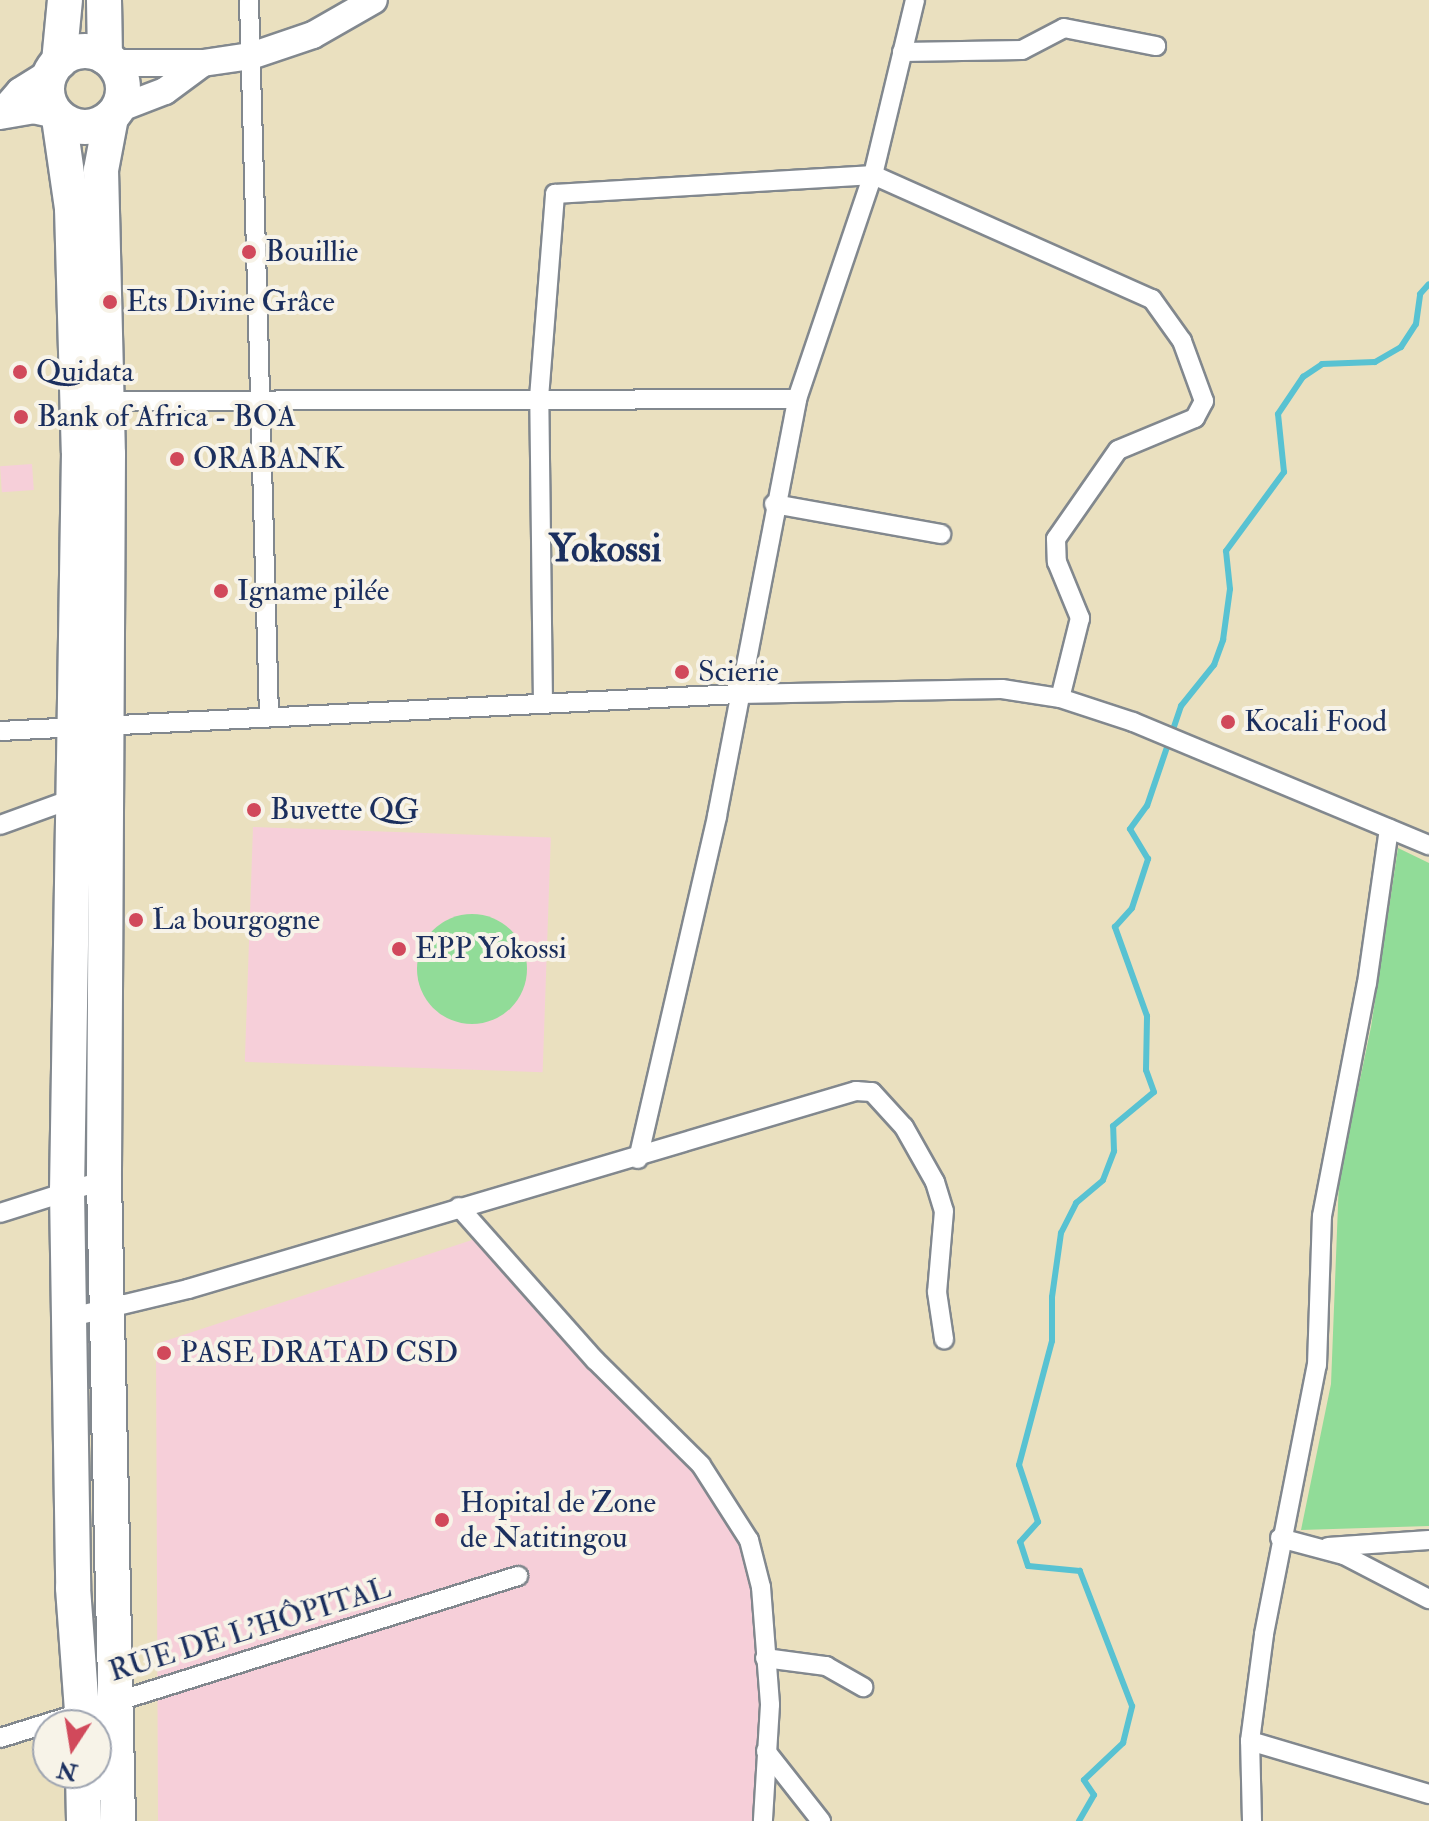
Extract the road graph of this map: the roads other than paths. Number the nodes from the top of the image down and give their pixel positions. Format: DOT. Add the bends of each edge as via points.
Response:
graph roads {
  1 [pos="65,0"];
  2 [pos="104,0"];
  3 [pos="249,0"];
  4 [pos="374,0"];
  5 [pos="915,0"];
  6 [pos="1156,46"];
  7 [pos="902,52"];
  8 [pos="251,56"];
  9 [pos="109,60"];
  10 [pos="203,63"];
  11 [pos="55,67"];
  12 [pos="114,113"];
  13 [pos="0,115"];
  14 [pos="58,116"];
  15 [pos="873,175"];
  16 [pos="539,398"];
  17 [pos="797,399"];
  18 [pos="91,400"];
  19 [pos="257,402"];
  20 [pos="774,504"];
  21 [pos="941,534"];
  22 [pos="738,694"];
  23 [pos="1060,698"];
  24 [pos="543,704"];
  25 [pos="269,715"];
  26 [pos="89,727"];
  27 [pos="0,731"];
  28 [pos="104,792"];
  29 [pos="70,797"];
  30 [pos="0,825"];
  31 [pos="1389,829"];
  32 [pos="1429,845"];
  33 [pos="638,1159"];
  34 [pos="104,1180"];
  35 [pos="67,1190"];
  36 [pos="459,1207"];
  37 [pos="0,1213"];
  38 [pos="108,1308"];
  39 [pos="72,1317"];
  40 [pos="944,1339"];
  41 [pos="1280,1538"];
  42 [pos="1429,1540"];
  43 [pos="1323,1548"];
  44 [pos="518,1576"];
  45 [pos="1429,1599"];
  46 [pos="765,1658"];
  47 [pos="863,1687"];
  48 [pos="116,1701"];
  49 [pos="82,1709"];
  50 [pos="100,1709"];
  51 [pos="32,1730"];
  52 [pos="0,1738"];
  53 [pos="1250,1741"];
  54 [pos="766,1751"];
  55 [pos="83,1789"];
  56 [pos="1429,1794"];
  57 [pos="84,1821"];
  58 [pos="118,1821"];
  59 [pos="763,1821"];
  60 [pos="821,1821"];
  61 [pos="1252,1821"];
  1 -- 11 [label="highway"];
  2 -- 9 [label="highway"];
  3 -- 8 [label="street"];
  4 -- 8 [label="street" via="313,35"];
  5 -- 7 [label="street"];
  6 -- 7 [label="street" via="1064,28 1022,50"];
  7 -- 15 [label="street"];
  8 -- 10 [label="street"];
  8 -- 19 [label="street" via="258,189"];
  9 -- 10 [label="street"];
  9 -- 11 [label="highway" via="76,52"];
  9 -- 12 [label="highway" via="123,90"];
  10 -- 12 [label="street" via="165,91"];
  11 -- 13 [label="street" via="20,91"];
  11 -- 14 [label="highway" via="47,96"];
  12 -- 14 [label="highway" via="80,127"];
  12 -- 18 [label="highway" via="101,170"];
  13 -- 14 [label="street" via="33,110"];
  14 -- 18 [label="highway"];
  15 -- 16 [label="street" via="555,194"];
  15 -- 17 [label="street"];
  15 -- 23 [label="street" via="1152,299 1182,341 1204,401 1195,418 1118,450 1056,539 1057,562 1080,618"];
  16 -- 17 [label="street"];
  16 -- 19 [label="street"];
  16 -- 24 [label="street"];
  17 -- 20 [label="street"];
  18 -- 19 [label="street"];
  18 -- 26 [label="highway"];
  19 -- 25 [label="street"];
  20 -- 21 [label="street"];
  20 -- 22 [label="street"];
  22 -- 23 [label="street" via="978,688"];
  22 -- 24 [label="street"];
  22 -- 33 [label="street" via="717,816"];
  23 -- 31 [label="street" via="1133,722"];
  24 -- 25 [label="street"];
  25 -- 26 [label="street"];
  26 -- 27 [label="street"];
  26 -- 28 [label="highway"];
  26 -- 29 [label="highway"];
  28 -- 29 [label="street"];
  28 -- 34 [label="highway"];
  29 -- 30 [label="street"];
  29 -- 35 [label="highway"];
  31 -- 32 [label="street"];
  31 -- 41 [label="street" via="1367,983 1322,1216 1317,1365"];
  33 -- 36 [label="street"];
  33 -- 40 [label="street" via="824,1096 872,1092 922,1151 944,1211 937,1292"];
  34 -- 35 [label="street"];
  34 -- 38 [label="highway"];
  35 -- 37 [label="street"];
  35 -- 39 [label="highway"];
  36 -- 38 [label="street"];
  36 -- 46 [label="street" via="719,1489 755,1554"];
  38 -- 39 [label="street"];
  38 -- 48 [label="highway"];
  39 -- 49 [label="highway" via="73,1588"];
  41 -- 43 [label="street"];
  41 -- 53 [label="street"];
  42 -- 43 [label="street"];
  43 -- 45 [label="street"];
  44 -- 48 [label="street, RUE DE L'HÔPITAL"];
  46 -- 47 [label="street" via="826,1666"];
  46 -- 54 [label="street" via="770,1705"];
  48 -- 50 [label="street, RUE DE L'HÔPITAL"];
  48 -- 58 [label="highway"];
  51 -- 52 [label="street, RUE DE L'HÔPITAL"];
  53 -- 56 [label="street"];
  53 -- 61 [label="street"];
  54 -- 59 [label="street"];
  54 -- 60 [label="street"];
  55 -- 57 [label="highway"];
}
